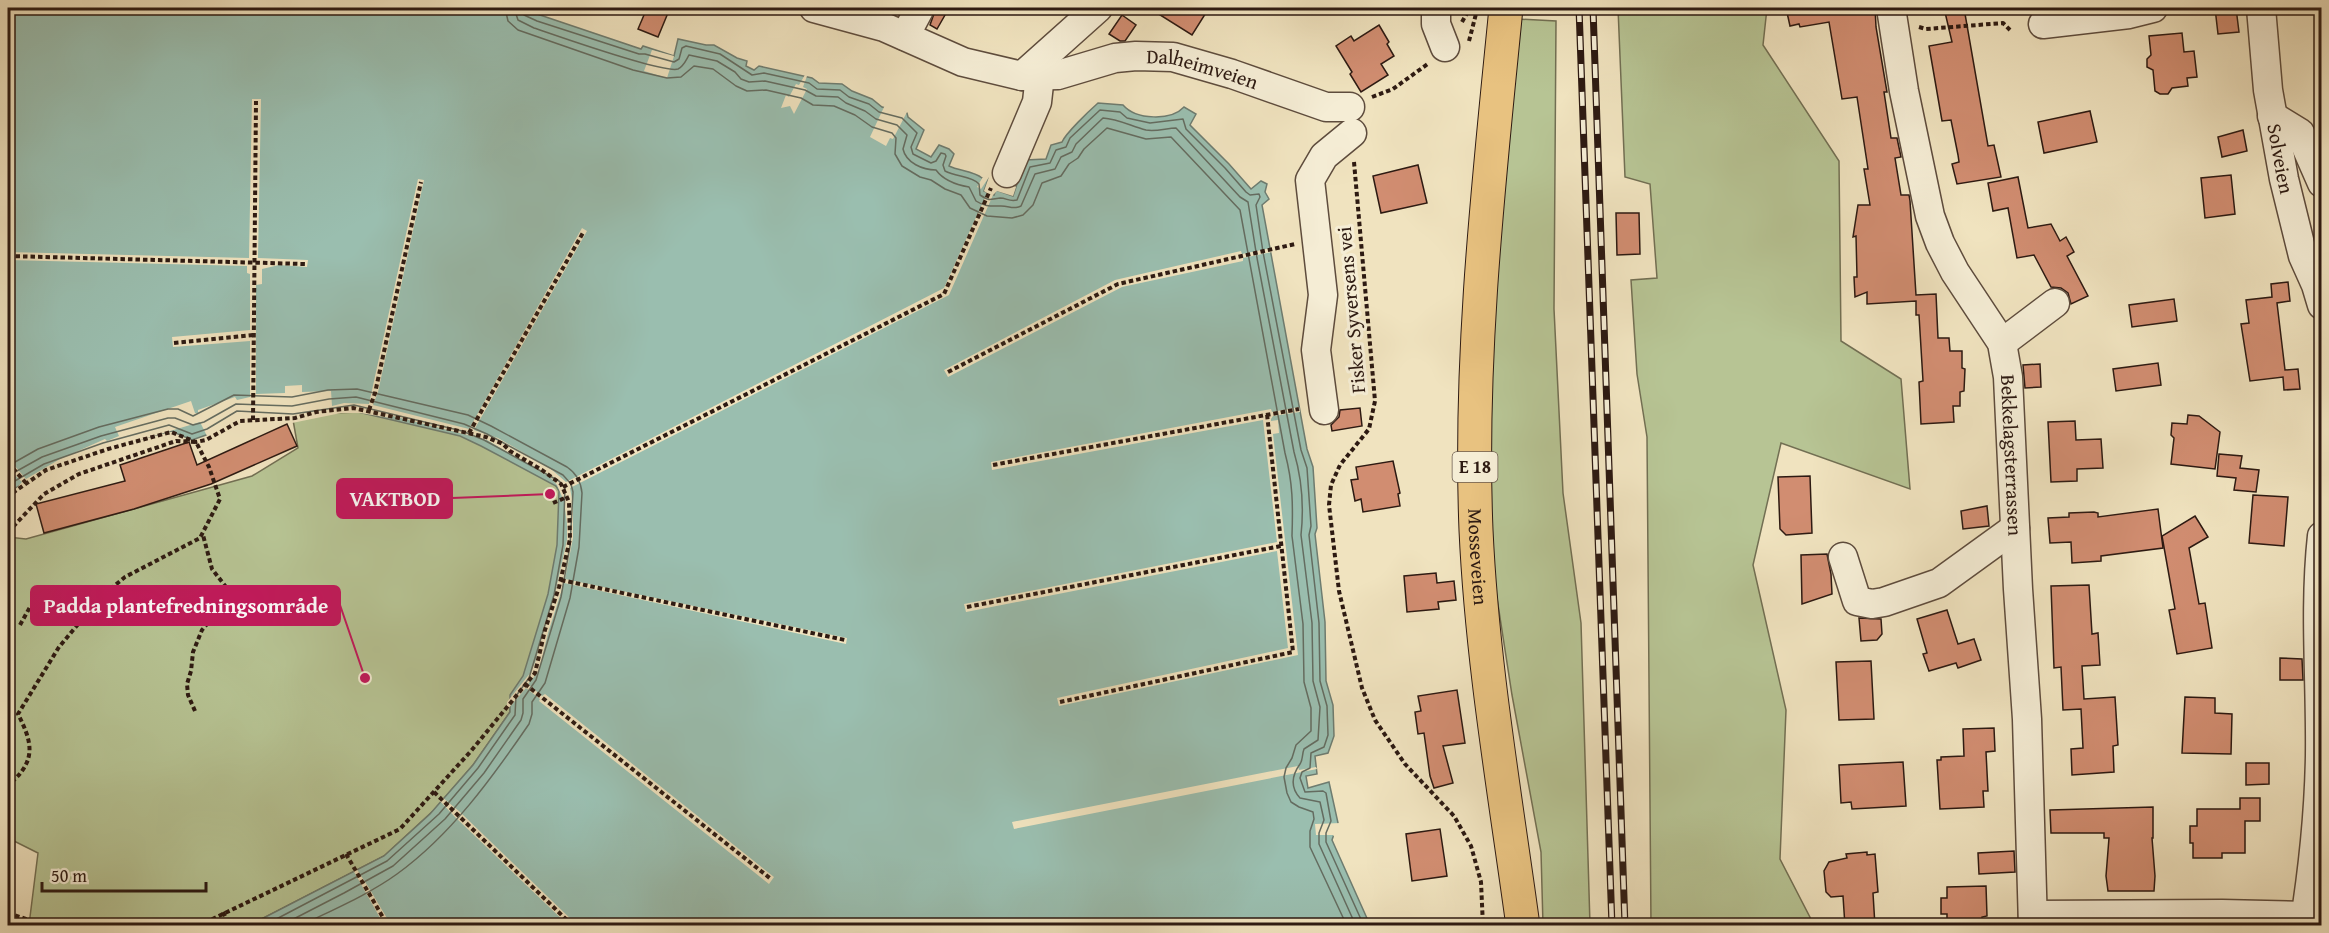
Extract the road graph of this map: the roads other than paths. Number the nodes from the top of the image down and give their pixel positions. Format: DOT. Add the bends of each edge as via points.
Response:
graph roads {
  1 [pos="814,8"];
  2 [pos="920,8"];
  3 [pos="1098,8"];
  4 [pos="1436,8"];
  5 [pos="1506,8"];
  6 [pos="1891,8"];
  7 [pos="2153,8"];
  8 [pos="2261,8"];
  9 [pos="2043,24"];
  10 [pos="905,36"];
  11 [pos="1456,48"];
  12 [pos="1031,76"];
  13 [pos="2272,116"];
  14 [pos="998,183"];
  15 [pos="2322,183"];
  16 [pos="2055,303"];
  17 [pos="2322,305"];
  18 [pos="2002,343"];
  19 [pos="1323,408"];
  20 [pos="2015,528"];
  21 [pos="2322,536"];
  22 [pos="1843,557"];
  23 [pos="2318,836"];
  24 [pos="2033,920"];
  25 [pos="2305,921"];
  26 [pos="1523,926"];
  1 -- 10 [label="street, Dalheimveien" via="854,17"];
  2 -- 10 [label="street"];
  3 -- 12 [label="street"];
  4 -- 11 [label="street" via="1436,24"];
  5 -- 26 [label="highway, Mosseveien / E 18" via="1485,236 1476,397 1476,496 1485,635"];
  6 -- 18 [label="street, Bekkelagsterrassen" via="1930,216 1955,272"];
  7 -- 9 [label="street"];
  8 -- 13 [label="street, Solveien"];
  10 -- 12 [label="street, Dalheimveien" via="963,62"];
  12 -- 14 [label="street" via="1037,102"];
  12 -- 19 [label="street, Dalheimveien" via="1078,71 1115,58 1173,57 1326,107 1351,120 1310,180 1323,295 1317,350"];
  13 -- 15 [label="street" via="2300,133"];
  13 -- 17 [label="street, Solveien" via="2303,256"];
  16 -- 18 [label="street"];
  18 -- 20 [label="street, Bekkelagsterrassen" via="2008,377"];
  20 -- 22 [label="street" via="1939,583 1872,604 1857,601"];
  20 -- 24 [label="street, Bekkelagsterrassen" via="2027,719"];
  21 -- 23 [label="street"];
  23 -- 25 [label="street"];
  24 -- 25 [label="street" via="2222,914"];
}
